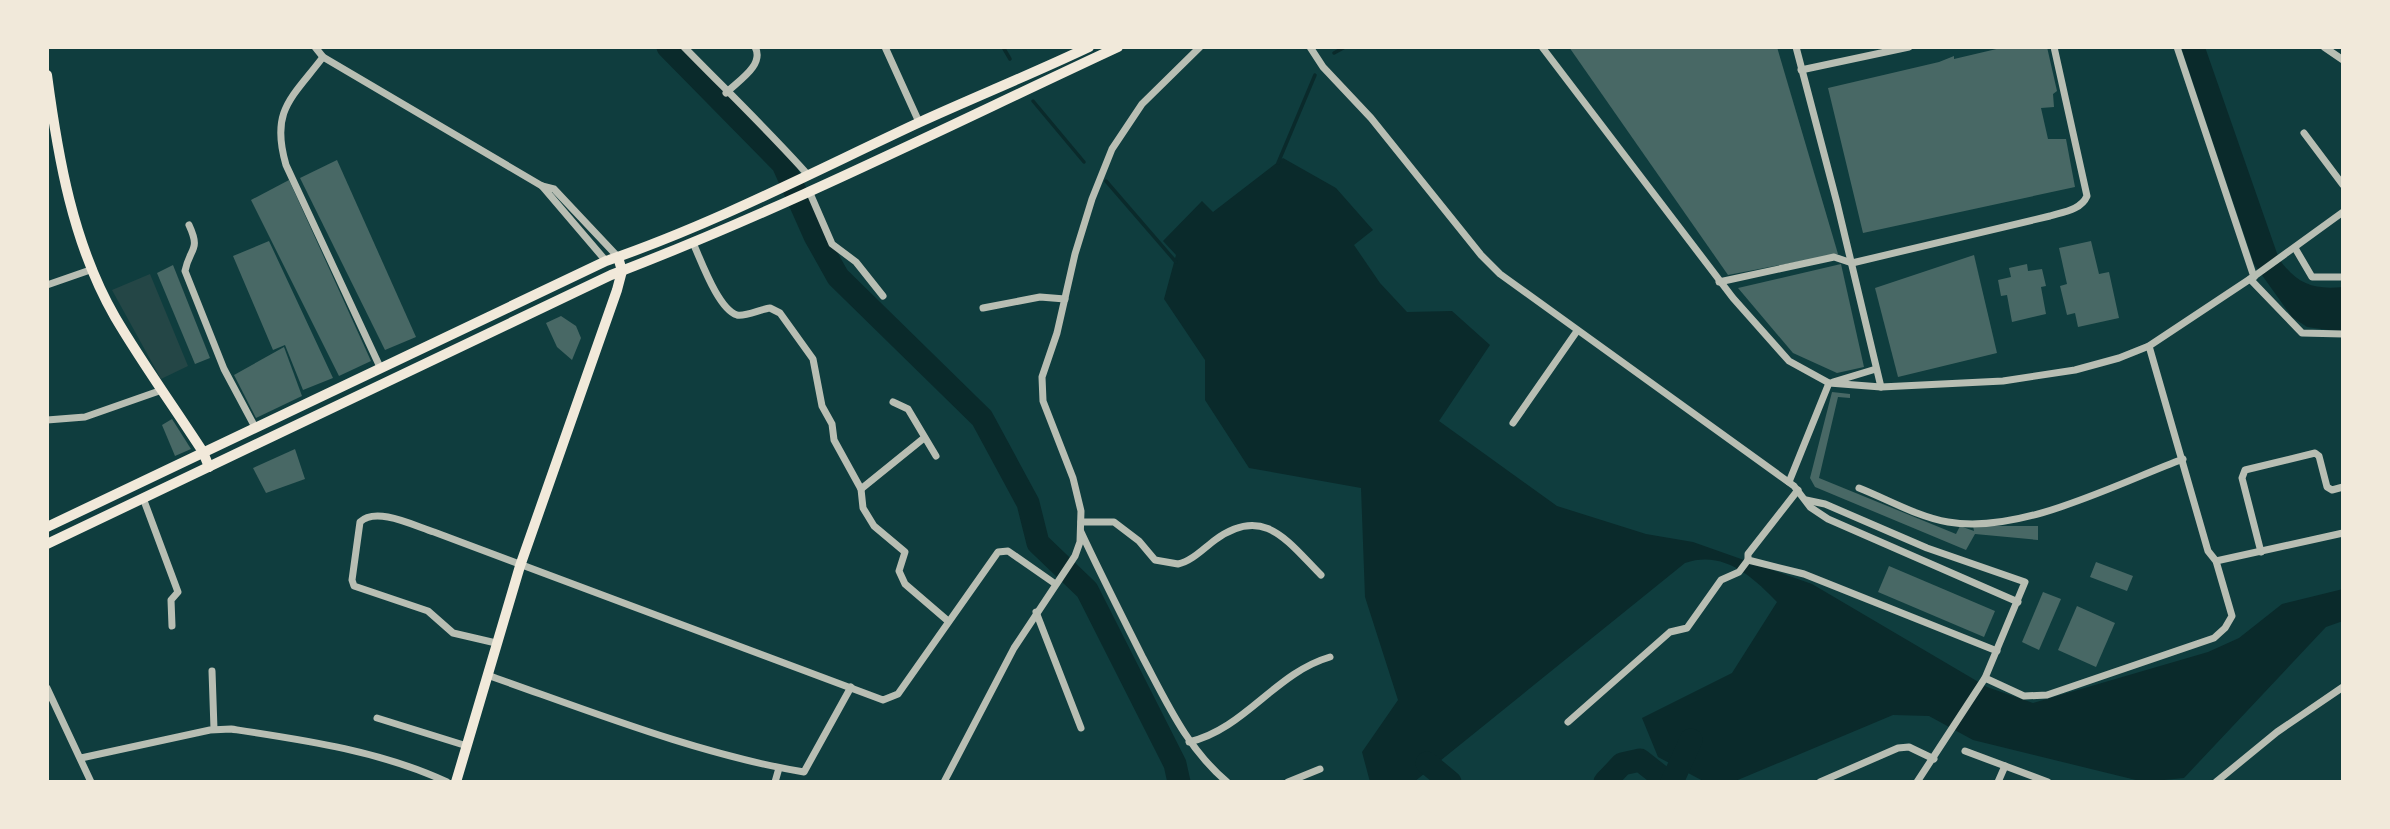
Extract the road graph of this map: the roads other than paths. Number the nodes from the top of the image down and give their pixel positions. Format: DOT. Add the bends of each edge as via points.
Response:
graph roads {
  1 [pos="315,47"];
  2 [pos="684,47"];
  3 [pos="755,47"];
  4 [pos="885,47"];
  5 [pos="1089,47"];
  6 [pos="1118,47"];
  7 [pos="1200,47"];
  8 [pos="1310,47"];
  9 [pos="1542,47"];
  10 [pos="1796,47"];
  11 [pos="1909,47"];
  12 [pos="2054,47"];
  13 [pos="2177,47"];
  14 [pos="2324,47"];
  15 [pos="323,57"];
  16 [pos="2343,60"];
  17 [pos="1801,70"];
  18 [pos="47,75"];
  19 [pos="726,93"];
  20 [pos="919,122"];
  21 [pos="2304,133"];
  22 [pos="804,178"];
  23 [pos="2343,185"];
  24 [pos="542,186"];
  25 [pos="808,192"];
  26 [pos="2343,212"];
  27 [pos="190,225"];
  28 [pos="693,243"];
  29 [pos="2295,248"];
  30 [pos="618,257"];
  31 [pos="606,261"];
  32 [pos="1852,263"];
  33 [pos="93,268"];
  34 [pos="616,273"];
  35 [pos="2253,277"];
  36 [pos="2343,277"];
  37 [pos="1719,282"];
  38 [pos="47,285"];
  39 [pos="883,296"];
  40 [pos="1065,299"];
  41 [pos="983,308"];
  42 [pos="1577,331"];
  43 [pos="2343,334"];
  44 [pos="2149,346"];
  45 [pos="380,367"];
  46 [pos="1876,369"];
  47 [pos="1829,383"];
  48 [pos="1881,387"];
  49 [pos="162,390"];
  50 [pos="894,402"];
  51 [pos="47,420"];
  52 [pos="1513,423"];
  53 [pos="255,427"];
  54 [pos="924,438"];
  55 [pos="203,452"];
  56 [pos="936,456"];
  57 [pos="2183,458"];
  58 [pos="209,467"];
  59 [pos="1788,482"];
  60 [pos="2343,487"];
  61 [pos="1859,488"];
  62 [pos="861,489"];
  63 [pos="1798,490"];
  64 [pos="143,498"];
  65 [pos="1806,500"];
  66 [pos="1081,522"];
  67 [pos="47,527"];
  68 [pos="1081,532"];
  69 [pos="2343,533"];
  70 [pos="1904,539"];
  71 [pos="47,544"];
  72 [pos="1927,548"];
  73 [pos="1899,552"];
  74 [pos="2261,552"];
  75 [pos="1747,561"];
  76 [pos="2216,561"];
  77 [pos="1922,562"];
  78 [pos="520,566"];
  79 [pos="1321,575"];
  80 [pos="1055,582"];
  81 [pos="2018,602"];
  82 [pos="1036,612"];
  83 [pos="948,621"];
  84 [pos="172,626"];
  85 [pos="496,643"];
  86 [pos="1997,651"];
  87 [pos="1330,657"];
  88 [pos="212,671"];
  89 [pos="487,675"];
  90 [pos="1984,679"];
  91 [pos="850,687"];
  92 [pos="2343,687"];
  93 [pos="47,688"];
  94 [pos="377,718"];
  95 [pos="1568,722"];
  96 [pos="1080,728"];
  97 [pos="214,729"];
  98 [pos="1189,742"];
  99 [pos="467,746"];
  100 [pos="1965,751"];
  101 [pos="80,758"];
  102 [pos="1934,759"];
  103 [pos="2005,766"];
  104 [pos="779,768"];
  105 [pos="1320,769"];
  106 [pos="91,782"];
  107 [pos="447,782"];
  108 [pos="456,782"];
  109 [pos="775,782"];
  110 [pos="944,782"];
  111 [pos="1227,782"];
  112 [pos="1288,782"];
  113 [pos="1820,782"];
  114 [pos="1917,782"];
  115 [pos="1998,782"];
  116 [pos="2048,782"];
  117 [pos="2216,782"];
  1 -- 15 [label="street"];
  2 -- 19 [label="street"];
  3 -- 19 [label="street" via="755,64"];
  4 -- 20 [label="street"];
  5 -- 20 [label="main road"];
  6 -- 25 [label="main road"];
  7 -- 40 [label="street" via="1142,104 1112,149 1092,199"];
  8 -- 42 [label="street" via="1481,255"];
  9 -- 37 [label="street"];
  10 -- 17 [label="street"];
  11 -- 17 [label="street"];
  12 -- 32 [label="street" via="2087,196 2075,208 2050,216"];
  13 -- 35 [label="street"];
  14 -- 16 [label="street"];
  15 -- 24 [label="street"];
  15 -- 45 [label="street" via="283,110 279,143"];
  17 -- 32 [label="street"];
  18 -- 33 [label="main road" via="64,180"];
  19 -- 22 [label="street" via="773,135"];
  20 -- 22 [label="main road"];
  21 -- 23 [label="street"];
  22 -- 30 [label="main road"];
  24 -- 30 [label="street" via="554,189"];
  24 -- 31 [label="street"];
  25 -- 28 [label="main road"];
  25 -- 39 [label="street" via="832,244 856,262"];
  26 -- 29 [label="street"];
  27 -- 53 [label="street" via="196,241 185,271 225,369"];
  28 -- 34 [label="main road"];
  28 -- 62 [label="street" via="717,296 731,311 741,315 770,308 780,313 813,359 834,440"];
  29 -- 35 [label="street"];
  29 -- 36 [label="street" via="2312,277"];
  30 -- 31 [label="main road"];
  30 -- 34 [label="main road"];
  31 -- 34 [label="main road"];
  31 -- 45 [label="main road"];
  32 -- 37 [label="street" via="1828,258"];
  32 -- 46 [label="street"];
  33 -- 38 [label="street"];
  33 -- 49 [label="main road" via="114,315"];
  34 -- 58 [label="main road"];
  34 -- 78 [label="main road" via="617,289"];
  35 -- 43 [label="street" via="2298,331"];
  35 -- 44 [label="street"];
  37 -- 47 [label="street" via="1790,361"];
  40 -- 41 [label="street" via="1040,297"];
  40 -- 66 [label="street" via="1041,391 1073,478"];
  42 -- 52 [label="street"];
  42 -- 59 [label="street"];
  44 -- 48 [label="street" via="2090,367 2039,377"];
  44 -- 57 [label="street"];
  45 -- 53 [label="main road"];
  46 -- 47 [label="street"];
  46 -- 48 [label="street"];
  47 -- 48 [label="street"];
  47 -- 59 [label="street"];
  49 -- 51 [label="street" via="85,417"];
  49 -- 55 [label="main road"];
  50 -- 54 [label="street" via="908,409"];
  53 -- 55 [label="main road"];
  54 -- 56 [label="street"];
  54 -- 62 [label="street"];
  55 -- 58 [label="main road"];
  55 -- 67 [label="main road"];
  57 -- 61 [label="street" via="2060,505 1985,523 1940,520"];
  57 -- 76 [label="street" via="2208,551"];
  58 -- 64 [label="main road"];
  59 -- 63 [label="street"];
  60 -- 74 [label="street" via="2327,487 2315,453 2245,470 2242,478"];
  62 -- 83 [label="street" via="863,508 874,526 905,552 899,571 905,584"];
  63 -- 65 [label="street"];
  63 -- 75 [label="street"];
  64 -- 71 [label="main road"];
  64 -- 84 [label="street" via="177,590 171,600"];
  65 -- 70 [label="street" via="1847,512"];
  65 -- 73 [label="street" via="1828,519"];
  66 -- 68 [label="street"];
  66 -- 79 [label="street" via="1114,522 1155,560 1178,564 1226,532 1264,526 1276,531"];
  68 -- 80 [label="street" via="1072,560"];
  68 -- 98 [label="street" via="1117,610"];
  69 -- 74 [label="street"];
  70 -- 72 [label="street"];
  70 -- 73 [label="street"];
  72 -- 77 [label="street"];
  72 -- 81 [label="street" via="2025,582"];
  73 -- 77 [label="street"];
  74 -- 76 [label="street"];
  75 -- 86 [label="street" via="1804,574"];
  75 -- 95 [label="street" via="1739,572 1722,579 1687,628 1670,632"];
  76 -- 90 [label="street" via="2232,616 2214,638 2048,695 2024,696"];
  77 -- 81 [label="street"];
  78 -- 85 [label="main road"];
  78 -- 85 [label="street" via="376,515 360,522 354,586 428,611 453,633"];
  78 -- 91 [label="street"];
  80 -- 82 [label="street"];
  80 -- 83 [label="street" via="1004,549 989,562"];
  81 -- 86 [label="street"];
  82 -- 96 [label="street"];
  82 -- 110 [label="street"];
  83 -- 91 [label="street" via="898,694 890,699"];
  85 -- 89 [label="main road"];
  86 -- 90 [label="street"];
  87 -- 98 [label="street" via="1307,664 1210,737"];
  88 -- 97 [label="street"];
  89 -- 99 [label="main road"];
  89 -- 104 [label="street" via="632,725"];
  90 -- 102 [label="street"];
  91 -- 104 [label="street" via="804,772"];
  92 -- 117 [label="street"];
  93 -- 101 [label="street"];
  94 -- 99 [label="street"];
  97 -- 101 [label="street"];
  97 -- 107 [label="street" via="243,730 370,755 412,765"];
  98 -- 111 [label="street"];
  99 -- 108 [label="main road"];
  100 -- 103 [label="street"];
  101 -- 106 [label="street"];
  102 -- 113 [label="street" via="1909,747 1898,748"];
  102 -- 114 [label="street"];
  103 -- 115 [label="street"];
  103 -- 116 [label="street"];
  104 -- 109 [label="street"];
  105 -- 112 [label="street"];
}
